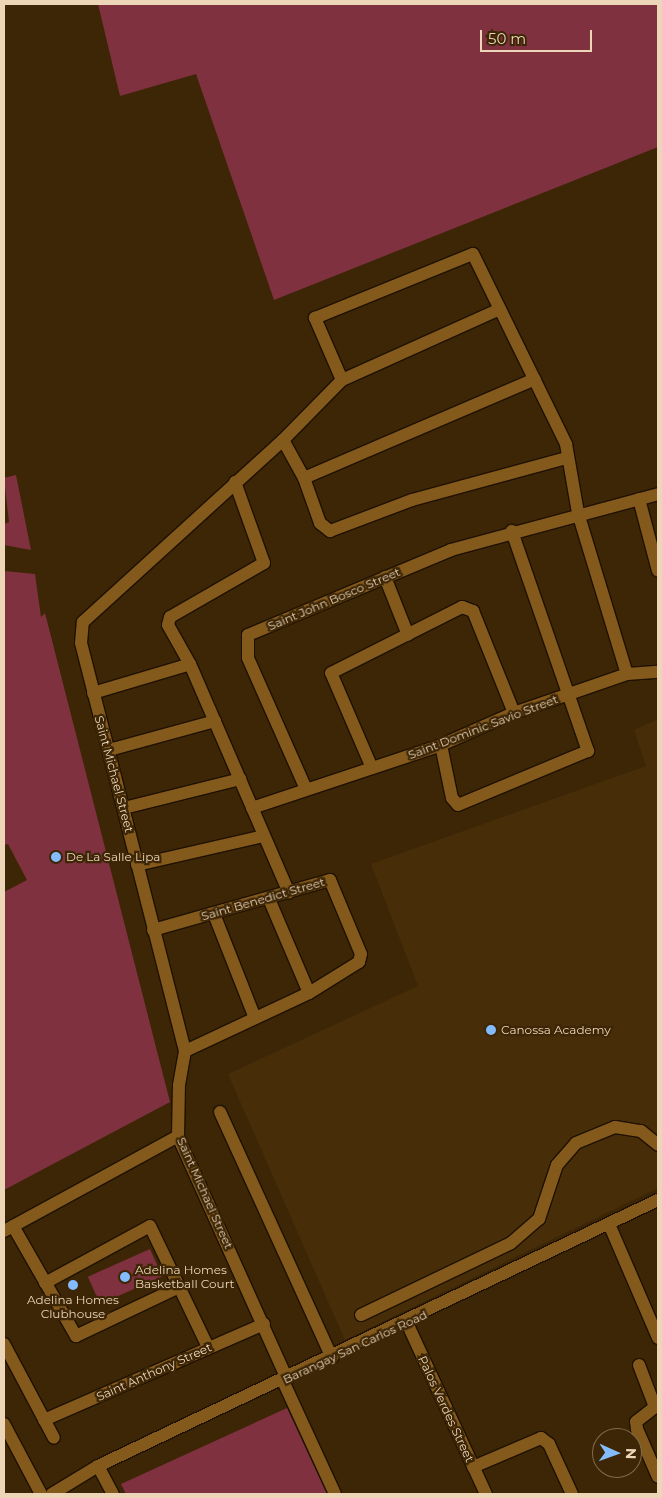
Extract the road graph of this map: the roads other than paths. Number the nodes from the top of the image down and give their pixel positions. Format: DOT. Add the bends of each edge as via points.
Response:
graph roads {
  1 [pos="500,309"];
  2 [pos="535,379"];
  3 [pos="342,380"];
  4 [pos="283,440"];
  5 [pos="567,458"];
  6 [pos="304,478"];
  7 [pos="235,482"];
  8 [pos="658,494"];
  9 [pos="639,499"];
  10 [pos="578,513"];
  11 [pos="512,532"];
  12 [pos="658,571"];
  13 [pos="385,577"];
  14 [pos="408,635"];
  15 [pos="190,664"];
  16 [pos="658,672"];
  17 [pos="628,674"];
  18 [pos="93,693"];
  19 [pos="570,694"];
  20 [pos="514,713"];
  21 [pos="214,721"];
  22 [pos="441,745"];
  23 [pos="108,750"];
  24 [pos="372,768"];
  25 [pos="240,780"];
  26 [pos="306,789"];
  27 [pos="124,808"];
  28 [pos="252,808"];
  29 [pos="264,836"];
  30 [pos="137,864"];
  31 [pos="289,893"];
  32 [pos="269,899"];
  33 [pos="214,914"];
  34 [pos="153,930"];
  35 [pos="308,993"];
  36 [pos="255,1018"];
  37 [pos="185,1051"];
  38 [pos="220,1112"];
  39 [pos="178,1136"];
  40 [pos="658,1145"];
  41 [pos="658,1200"];
  42 [pos="609,1224"];
  43 [pos="8,1228"];
  44 [pos="45,1283"];
  45 [pos="179,1287"];
  46 [pos="361,1314"];
  47 [pos="407,1323"];
  48 [pos="264,1324"];
  49 [pos="658,1338"];
  50 [pos="4,1344"];
  51 [pos="208,1347"];
  52 [pos="332,1358"];
  53 [pos="638,1365"];
  54 [pos="285,1380"];
  55 [pos="44,1420"];
  56 [pos="4,1424"];
  57 [pos="54,1438"];
  58 [pos="98,1466"];
  59 [pos="473,1467"];
  60 [pos="658,1477"];
  61 [pos="41,1494"];
  62 [pos="52,1494"];
  63 [pos="113,1494"];
  64 [pos="335,1494"];
  65 [pos="486,1494"];
  66 [pos="572,1494"];
  1 -- 2 [label="street"];
  1 -- 3 [label="street"];
  1 -- 3 [label="street" via="473,254 315,318"];
  2 -- 5 [label="street" via="566,444"];
  2 -- 6 [label="street"];
  3 -- 4 [label="street, Saint Michael Street"];
  4 -- 6 [label="street"];
  4 -- 7 [label="street, Saint Michael Street"];
  5 -- 6 [label="street" via="412,500 330,531 320,522"];
  5 -- 10 [label="street"];
  7 -- 15 [label="street" via="265,562 170,618 168,625"];
  7 -- 18 [label="street, Saint Michael Street" via="83,622 81,643"];
  8 -- 9 [label="street, Saint John Bosco Street"];
  9 -- 10 [label="street, Saint John Bosco Street"];
  9 -- 12 [label="street"];
  10 -- 11 [label="street, Saint John Bosco Street"];
  10 -- 17 [label="street"];
  11 -- 13 [label="street, Saint John Bosco Street"];
  11 -- 19 [label="street"];
  13 -- 14 [label="street"];
  13 -- 26 [label="street, Saint John Bosco Street" via="248,635 248,658"];
  14 -- 20 [label="street" via="462,607 473,611"];
  14 -- 24 [label="street" via="331,673"];
  15 -- 18 [label="street"];
  15 -- 21 [label="street"];
  16 -- 17 [label="street, Saint Dominic Savio Street"];
  17 -- 19 [label="street, Saint Dominic Savio Street"];
  18 -- 23 [label="street, Saint Michael Street"];
  19 -- 20 [label="street, Saint Dominic Savio Street"];
  19 -- 22 [label="street" via="587,753 462,805 452,798"];
  20 -- 22 [label="street, Saint Dominic Savio Street"];
  21 -- 23 [label="street"];
  21 -- 25 [label="street"];
  22 -- 24 [label="street, Saint Dominic Savio Street"];
  23 -- 27 [label="street, Saint Michael Street"];
  24 -- 26 [label="street, Saint Dominic Savio Street"];
  25 -- 27 [label="street"];
  25 -- 28 [label="street"];
  26 -- 28 [label="street, Saint Dominic Savio Street"];
  27 -- 30 [label="street, Saint Michael Street"];
  28 -- 29 [label="street"];
  29 -- 30 [label="street"];
  29 -- 31 [label="street"];
  30 -- 34 [label="street, Saint Michael Street"];
  31 -- 32 [label="street, Saint Benedict Street"];
  31 -- 35 [label="street, Saint Benedict Street" via="330,880 361,954 359,962"];
  32 -- 33 [label="street, Saint Benedict Street"];
  32 -- 35 [label="street"];
  33 -- 34 [label="street, Saint Benedict Street"];
  33 -- 36 [label="street"];
  34 -- 37 [label="street, Saint Michael Street"];
  35 -- 36 [label="street, Saint Benedict Street"];
  36 -- 37 [label="street, Saint Benedict Street"];
  37 -- 39 [label="street, Saint Michael Street" via="179,1085"];
  38 -- 52 [label="street"];
  39 -- 43 [label="street"];
  39 -- 48 [label="street, Saint Michael Street"];
  40 -- 46 [label="street" via="641,1131 615,1127 576,1143 557,1165 539,1219 511,1243"];
  41 -- 42 [label="street, Barangay San Carlos Road"];
  42 -- 47 [label="street, Barangay San Carlos Road"];
  42 -- 49 [label="street"];
  43 -- 44 [label="street"];
  44 -- 45 [label="street" via="76,1336"];
  44 -- 45 [label="street" via="147,1225"];
  45 -- 51 [label="street"];
  47 -- 52 [label="street, Barangay San Carlos Road"];
  47 -- 59 [label="street, Palos Verdes Street"];
  48 -- 51 [label="street, Saint Anthony Street"];
  48 -- 54 [label="street, Saint Michael Street"];
  50 -- 55 [label="street"];
  51 -- 55 [label="street, Saint Anthony Street"];
  52 -- 54 [label="street, Barangay San Carlos Road"];
  53 -- 60 [label="street" via="655,1407 636,1422 637,1429"];
  54 -- 58 [label="street, Barangay San Carlos Road"];
  54 -- 64 [label="street, Saint Michael Street"];
  55 -- 57 [label="street"];
  56 -- 61 [label="street"];
  58 -- 62 [label="street, Barangay San Carlos Road"];
  58 -- 63 [label="street"];
  59 -- 65 [label="street, Palos Verdes Street"];
  59 -- 66 [label="street" via="541,1438 549,1444"];
}
